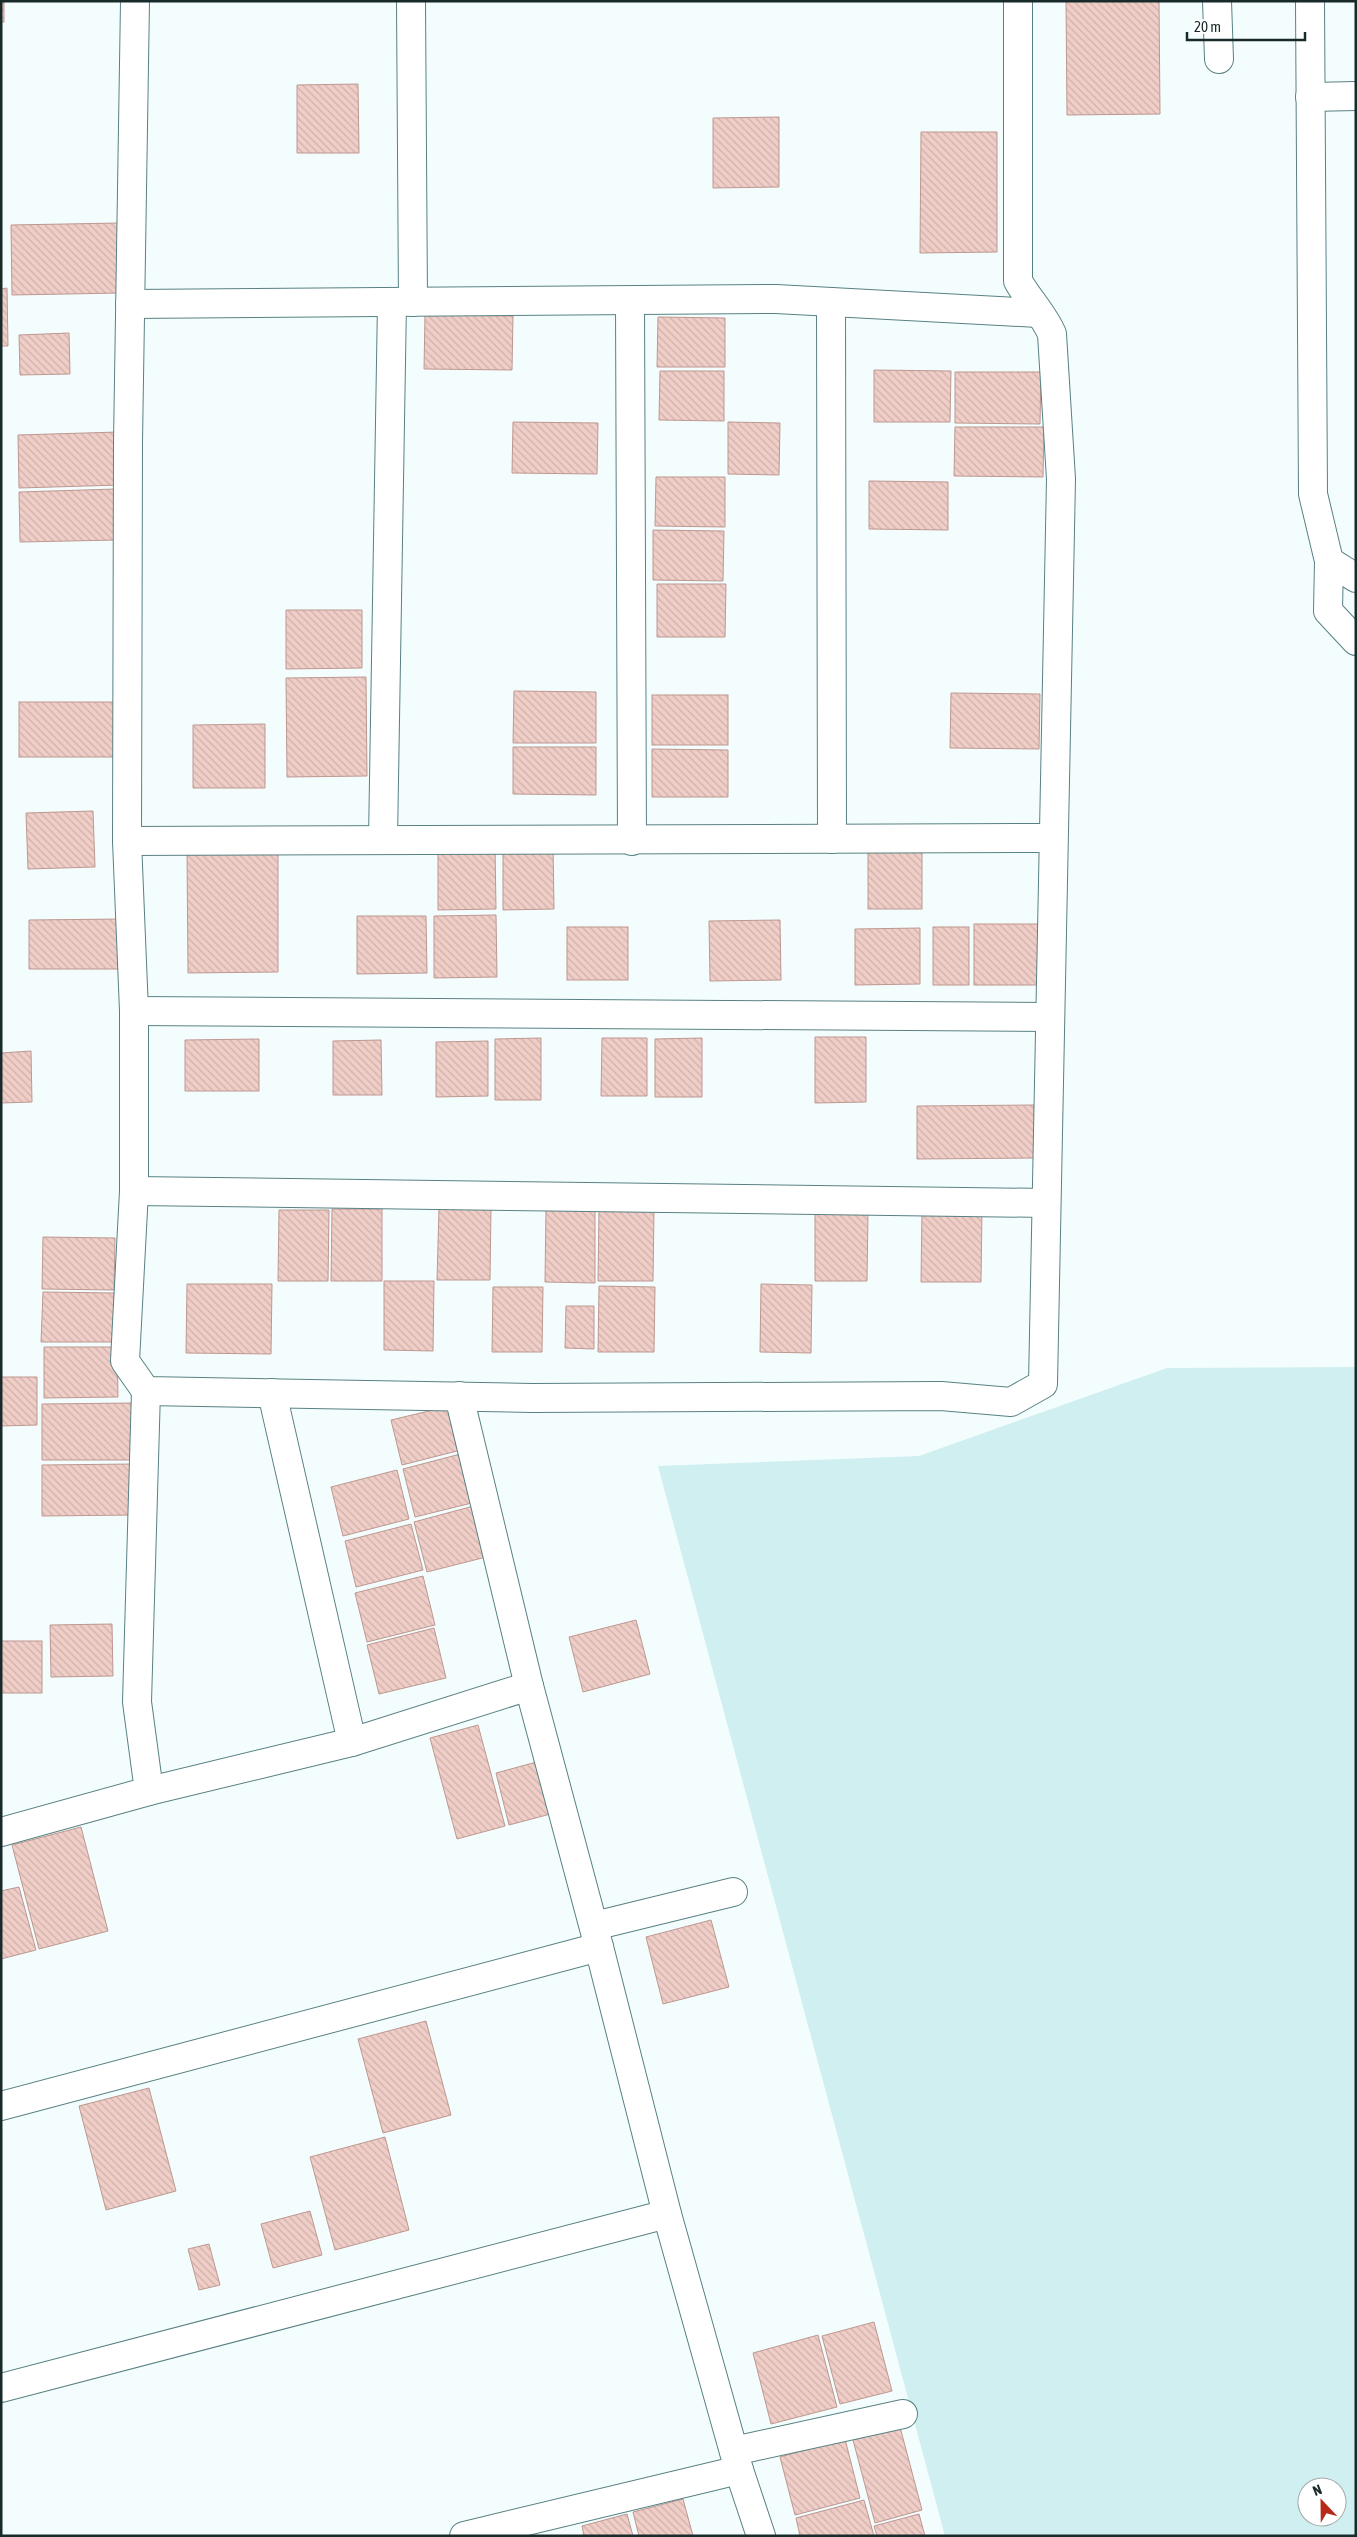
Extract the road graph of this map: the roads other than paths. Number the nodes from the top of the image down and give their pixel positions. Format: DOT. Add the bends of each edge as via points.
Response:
graph roads {
  1 [pos="136,1"];
  2 [pos="411,1"];
  3 [pos="1018,1"];
  4 [pos="1217,1"];
  5 [pos="1310,1"];
  6 [pos="1219,58"];
  7 [pos="1356,96"];
  8 [pos="1310,97"];
  9 [pos="402,302"];
  10 [pos="630,302"];
  11 [pos="831,302"];
  12 [pos="130,304"];
  13 [pos="1038,313"];
  14 [pos="1329,561"];
  15 [pos="1356,578"];
  16 [pos="1356,641"];
  17 [pos="1053,838"];
  18 [pos="832,839"];
  19 [pos="383,840"];
  20 [pos="127,841"];
  21 [pos="632,841"];
  22 [pos="134,1011"];
  23 [pos="1050,1017"];
  24 [pos="134,1191"];
  25 [pos="1046,1203"];
  26 [pos="146,1391"];
  27 [pos="272,1393"];
  28 [pos="459,1396"];
  29 [pos="529,1686"];
  30 [pos="352,1742"];
  31 [pos="149,1791"];
  32 [pos="1,1832"];
  33 [pos="733,1892"];
  34 [pos="596,1936"];
  35 [pos="1,2106"];
  36 [pos="667,2214"];
  37 [pos="1,2388"];
  38 [pos="903,2414"];
  39 [pos="736,2460"];
  40 [pos="464,2536"];
  41 [pos="761,2536"];
  1 -- 12 [label="street"];
  2 -- 9 [label="street"];
  3 -- 13 [label="street" via="1018,281"];
  4 -- 6 [label="street"];
  5 -- 8 [label="street"];
  7 -- 8 [label="street"];
  8 -- 14 [label="street" via="1313,494"];
  9 -- 10 [label="street"];
  9 -- 12 [label="street"];
  9 -- 19 [label="street"];
  10 -- 11 [label="street" via="776,299"];
  10 -- 21 [label="street"];
  11 -- 13 [label="street"];
  11 -- 18 [label="street"];
  12 -- 20 [label="street"];
  13 -- 17 [label="street" via="1052,334 1061,479"];
  14 -- 15 [label="street"];
  14 -- 16 [label="street" via="1328,611"];
  17 -- 18 [label="street"];
  17 -- 23 [label="street"];
  18 -- 21 [label="street"];
  19 -- 20 [label="street"];
  19 -- 21 [label="street"];
  20 -- 22 [label="street"];
  22 -- 23 [label="street"];
  22 -- 24 [label="street"];
  23 -- 25 [label="street"];
  24 -- 25 [label="street"];
  24 -- 26 [label="street" via="125,1361"];
  25 -- 28 [label="street" via="1043,1384 1011,1402 940,1396"];
  26 -- 27 [label="street"];
  26 -- 31 [label="street" via="137,1702"];
  27 -- 28 [label="street"];
  27 -- 30 [label="street"];
  28 -- 29 [label="street"];
  29 -- 30 [label="street"];
  29 -- 34 [label="street"];
  30 -- 31 [label="street"];
  31 -- 32 [label="street"];
  33 -- 34 [label="street"];
  34 -- 35 [label="street"];
  34 -- 36 [label="street"];
  36 -- 37 [label="street"];
  36 -- 39 [label="street"];
  38 -- 39 [label="street"];
  39 -- 40 [label="street"];
  39 -- 41 [label="street"];
}
